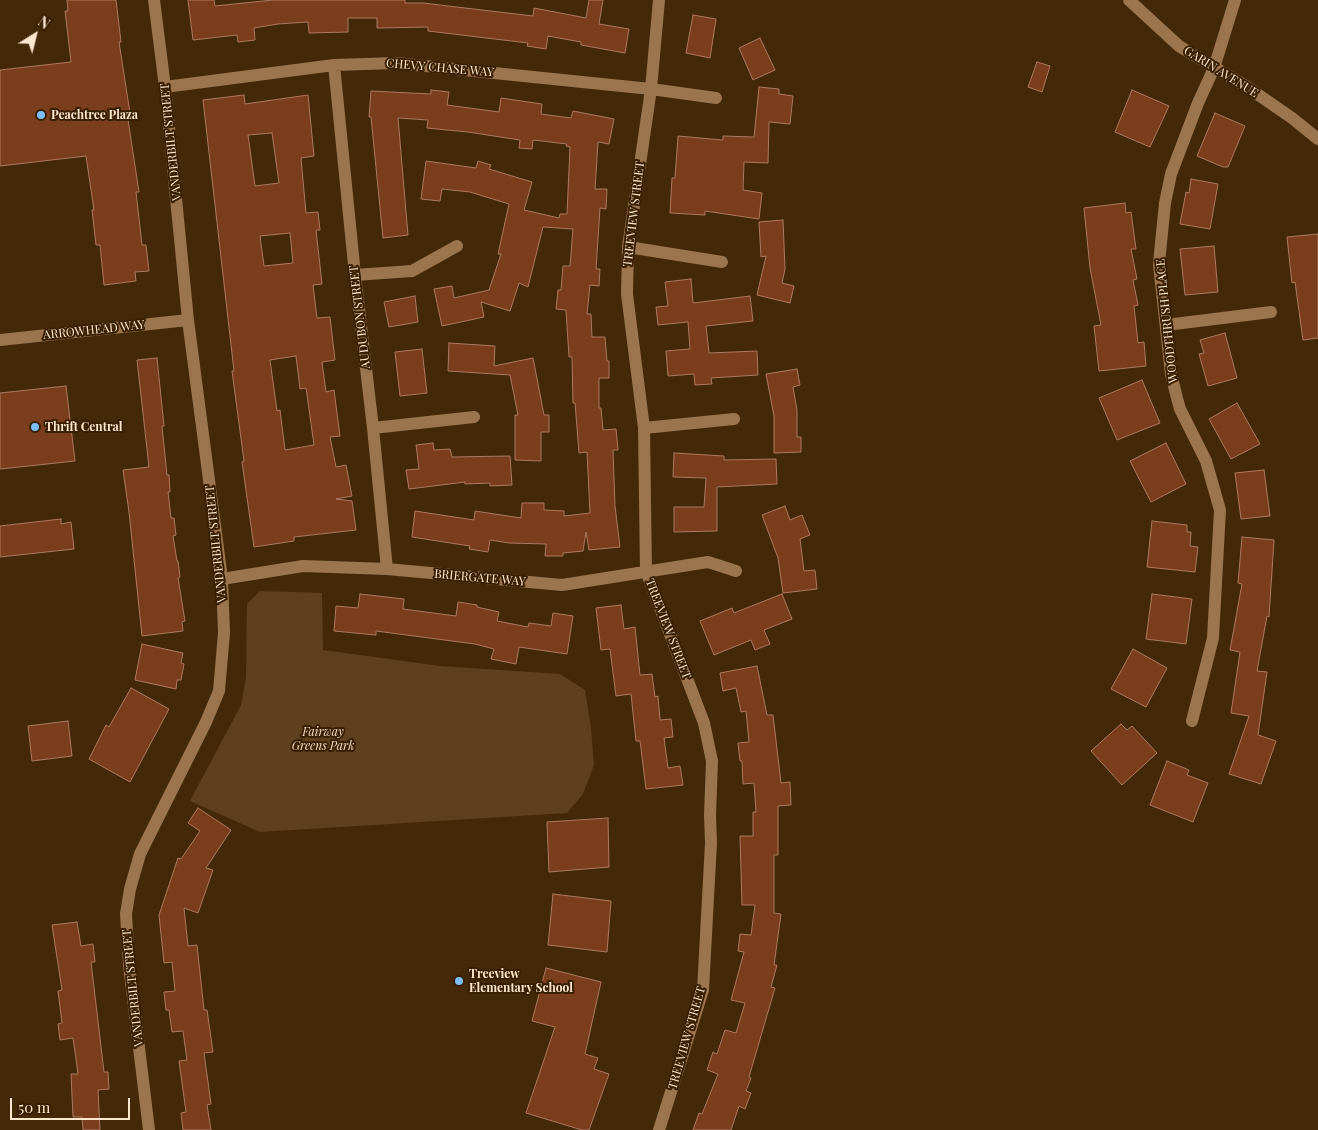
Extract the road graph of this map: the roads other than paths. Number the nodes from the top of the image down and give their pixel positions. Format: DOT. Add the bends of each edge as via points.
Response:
graph roads {
  1 [pos="154,0"];
  2 [pos="659,0"];
  3 [pos="1129,0"];
  4 [pos="1235,0"];
  5 [pos="334,65"];
  6 [pos="1214,68"];
  7 [pos="165,87"];
  8 [pos="651,90"];
  9 [pos="716,98"];
  10 [pos="1318,139"];
  11 [pos="457,246"];
  12 [pos="628,247"];
  13 [pos="722,262"];
  14 [pos="354,275"];
  15 [pos="1271,312"];
  16 [pos="188,320"];
  17 [pos="1166,325"];
  18 [pos="0,340"];
  19 [pos="474,417"];
  20 [pos="734,419"];
  21 [pos="373,428"];
  22 [pos="644,428"];
  23 [pos="387,569"];
  24 [pos="736,571"];
  25 [pos="646,572"];
  26 [pos="222,579"];
  27 [pos="1192,721"];
  28 [pos="149,1130"];
  29 [pos="659,1130"];
  1 -- 7 [label="street, VANDERBILT STREET"];
  2 -- 8 [label="street, TREEVIEW STREET"];
  3 -- 6 [label="street, GARIN AVENUE" via="1179,46"];
  4 -- 6 [label="street, WOODTHRUSH PLACE"];
  5 -- 7 [label="street, CHEVY CHASE WAY"];
  5 -- 8 [label="street, CHEVY CHASE WAY" via="396,63"];
  5 -- 14 [label="street, AUDUBON STREET"];
  6 -- 10 [label="street, GARIN AVENUE" via="1247,87"];
  6 -- 17 [label="street, WOODTHRUSH PLACE" via="1198,103 1168,189 1159,265"];
  7 -- 16 [label="street, VANDERBILT STREET"];
  8 -- 9 [label="street, CHEVY CHASE WAY"];
  8 -- 12 [label="street, TREEVIEW STREET"];
  11 -- 14 [label="street" via="412,271"];
  12 -- 13 [label="street"];
  12 -- 22 [label="street, TREEVIEW STREET" via="627,294"];
  14 -- 21 [label="street, AUDUBON STREET"];
  15 -- 17 [label="street"];
  16 -- 18 [label="street, ARROWHEAD WAY"];
  16 -- 26 [label="street, VANDERBILT STREET"];
  17 -- 27 [label="street, WOODTHRUSH PLACE" via="1171,374 1180,409 1206,461 1220,510 1213,638"];
  19 -- 21 [label="street"];
  20 -- 22 [label="street"];
  21 -- 23 [label="street, AUDUBON STREET"];
  22 -- 25 [label="street, TREEVIEW STREET"];
  23 -- 25 [label="street, BRIERGATE WAY" via="562,585"];
  23 -- 26 [label="street, BRIERGATE WAY" via="303,566"];
  24 -- 25 [label="street, BRIERGATE WAY" via="708,562"];
  25 -- 29 [label="street, TREEVIEW STREET" via="704,723 712,761 703,990"];
  26 -- 28 [label="street, VANDERBILT STREET" via="224,633 219,691 140,854 126,914"];
}
